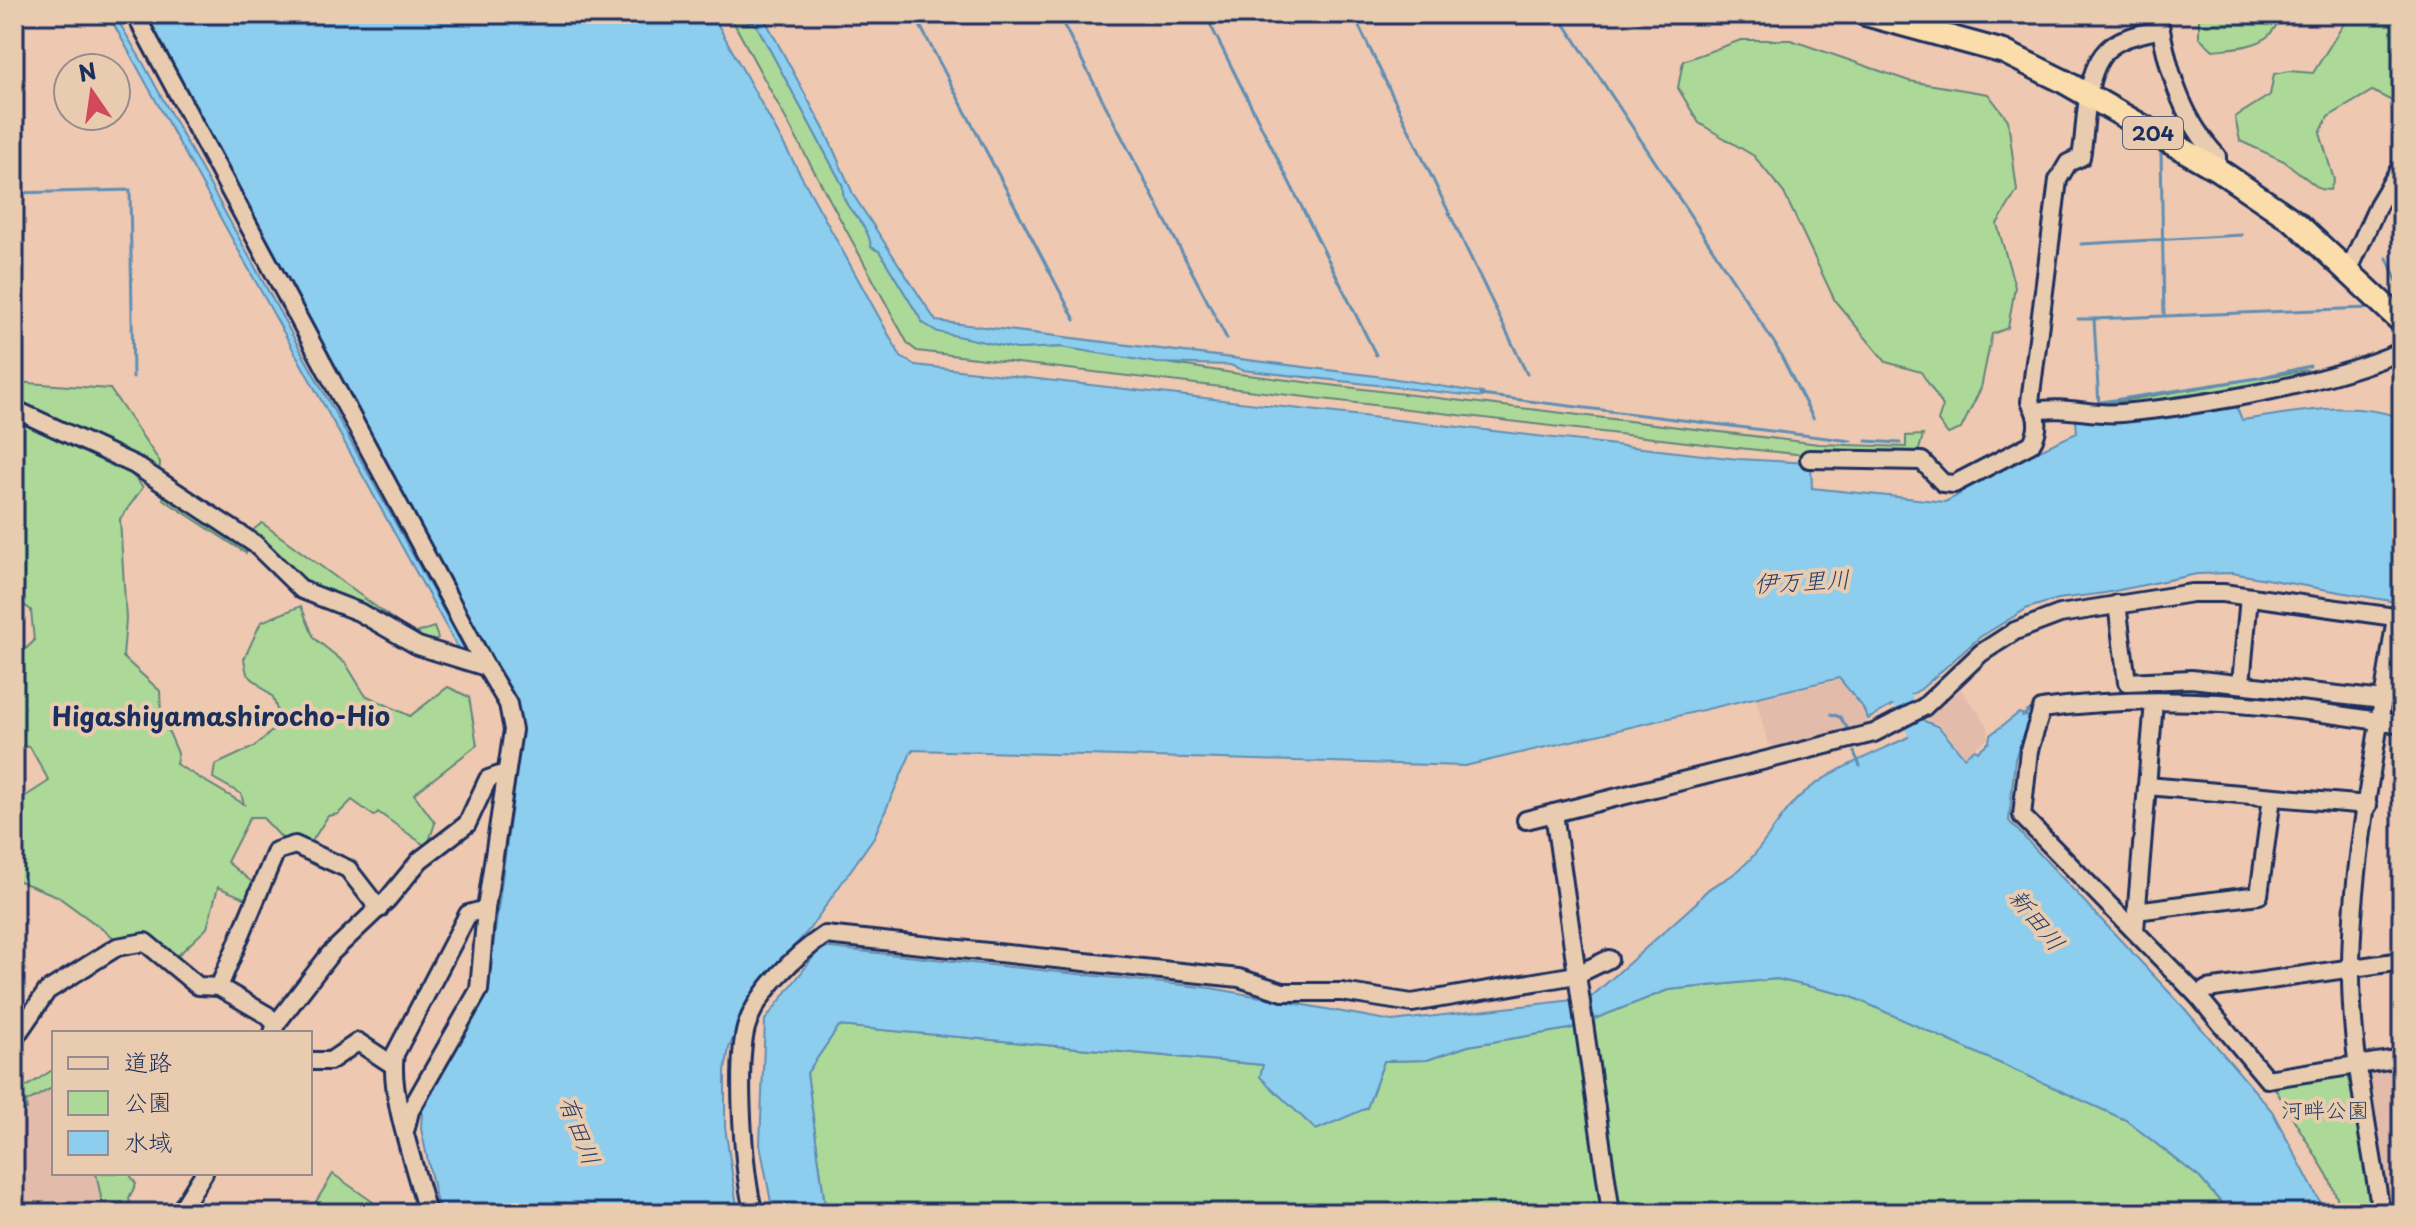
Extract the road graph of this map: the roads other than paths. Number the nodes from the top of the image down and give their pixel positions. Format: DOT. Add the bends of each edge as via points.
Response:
graph roads {
  1 [pos="135,14"];
  2 [pos="1865,14"];
  3 [pos="2159,22"];
  4 [pos="2088,95"];
  5 [pos="2402,165"];
  6 [pos="2217,169"];
  7 [pos="2348,272"];
  8 [pos="2402,322"];
  9 [pos="2402,351"];
  10 [pos="14,409"];
  11 [pos="2036,411"];
  12 [pos="1809,459"];
  13 [pos="2249,597"];
  14 [pos="2117,604"];
  15 [pos="2399,618"];
  16 [pos="486,667"];
  17 [pos="2241,683"];
  18 [pos="2384,700"];
  19 [pos="2154,702"];
  20 [pos="2381,721"];
  21 [pos="2402,725"];
  22 [pos="505,773"];
  23 [pos="2147,786"];
  24 [pos="2272,797"];
  25 [pos="2368,805"];
  26 [pos="1554,813"];
  27 [pos="1526,820"];
  28 [pos="379,909"];
  29 [pos="486,909"];
  30 [pos="2136,911"];
  31 [pos="2135,930"];
  32 [pos="1609,959"];
  33 [pos="2402,961"];
  34 [pos="2351,968"];
  35 [pos="1577,980"];
  36 [pos="219,987"];
  37 [pos="2197,995"];
  38 [pos="274,1029"];
  39 [pos="14,1039"];
  40 [pos="2402,1058"];
  41 [pos="312,1061"];
  42 [pos="2359,1064"];
  43 [pos="393,1065"];
  44 [pos="406,1128"];
  45 [pos="203,1175"];
  46 [pos="179,1213"];
  47 [pos="427,1213"];
  48 [pos="754,1213"];
  49 [pos="1611,1213"];
  50 [pos="2381,1213"];
  1 -- 16 [label="street"];
  2 -- 4 [label="highway, 204" via="2004,52"];
  3 -- 4 [label="street" via="2104,51"];
  3 -- 6 [label="street" via="2182,107 2217,156"];
  4 -- 6 [label="highway, 204"];
  4 -- 11 [label="street" via="2081,157 2068,163 2058,180 2050,223 2030,402"];
  5 -- 7 [label="street"];
  6 -- 7 [label="highway, 204" via="2295,222"];
  7 -- 8 [label="highway, 204"];
  9 -- 11 [label="street" via="2314,380 2240,394 2123,413"];
  10 -- 16 [label="street" via="135,465 255,544 302,590 359,612 418,646"];
  11 -- 12 [label="street" via="2031,444 1954,484 1943,483 1922,461"];
  13 -- 14 [label="street" via="2192,593"];
  13 -- 15 [label="street"];
  13 -- 17 [label="street"];
  14 -- 17 [label="street" via="2127,682"];
  14 -- 26 [label="street" via="2060,614 2015,631 1981,653 1924,707 1874,733"];
  15 -- 18 [label="street"];
  16 -- 22 [label="street" via="512,717"];
  17 -- 18 [label="street"];
  18 -- 20 [label="street"];
  19 -- 20 [label="street" via="2264,707"];
  19 -- 23 [label="street"];
  19 -- 31 [label="street" via="2042,709 2029,750 2022,816"];
  20 -- 21 [label="street"];
  20 -- 25 [label="street"];
  22 -- 28 [label="street" via="488,779 467,824 420,860"];
  22 -- 29 [label="street"];
  23 -- 24 [label="street"];
  23 -- 30 [label="street"];
  24 -- 25 [label="street"];
  24 -- 30 [label="street" via="2259,895"];
  25 -- 34 [label="street"];
  26 -- 27 [label="street"];
  26 -- 35 [label="street"];
  28 -- 36 [label="street" via="348,869 286,845 276,851"];
  28 -- 38 [label="street" via="330,954"];
  29 -- 43 [label="street" via="468,914"];
  29 -- 44 [label="street" via="479,990 410,1111"];
  30 -- 31 [label="street"];
  31 -- 37 [label="street"];
  32 -- 35 [label="street"];
  33 -- 34 [label="street"];
  34 -- 37 [label="street" via="2207,989"];
  34 -- 42 [label="street"];
  35 -- 48 [label="street" via="1395,1003 1342,992 1283,992 1239,978 825,935 760,999 746,1029 744,1134"];
  35 -- 49 [label="street"];
  36 -- 38 [label="street" via="267,1015"];
  36 -- 39 [label="street" via="198,986 145,942 117,947 47,991"];
  37 -- 42 [label="street" via="2267,1079"];
  40 -- 42 [label="street"];
  41 -- 43 [label="street" via="330,1061 358,1042"];
  42 -- 50 [label="street"];
  43 -- 44 [label="street"];
  44 -- 47 [label="street"];
  45 -- 46 [label="street"];
}
